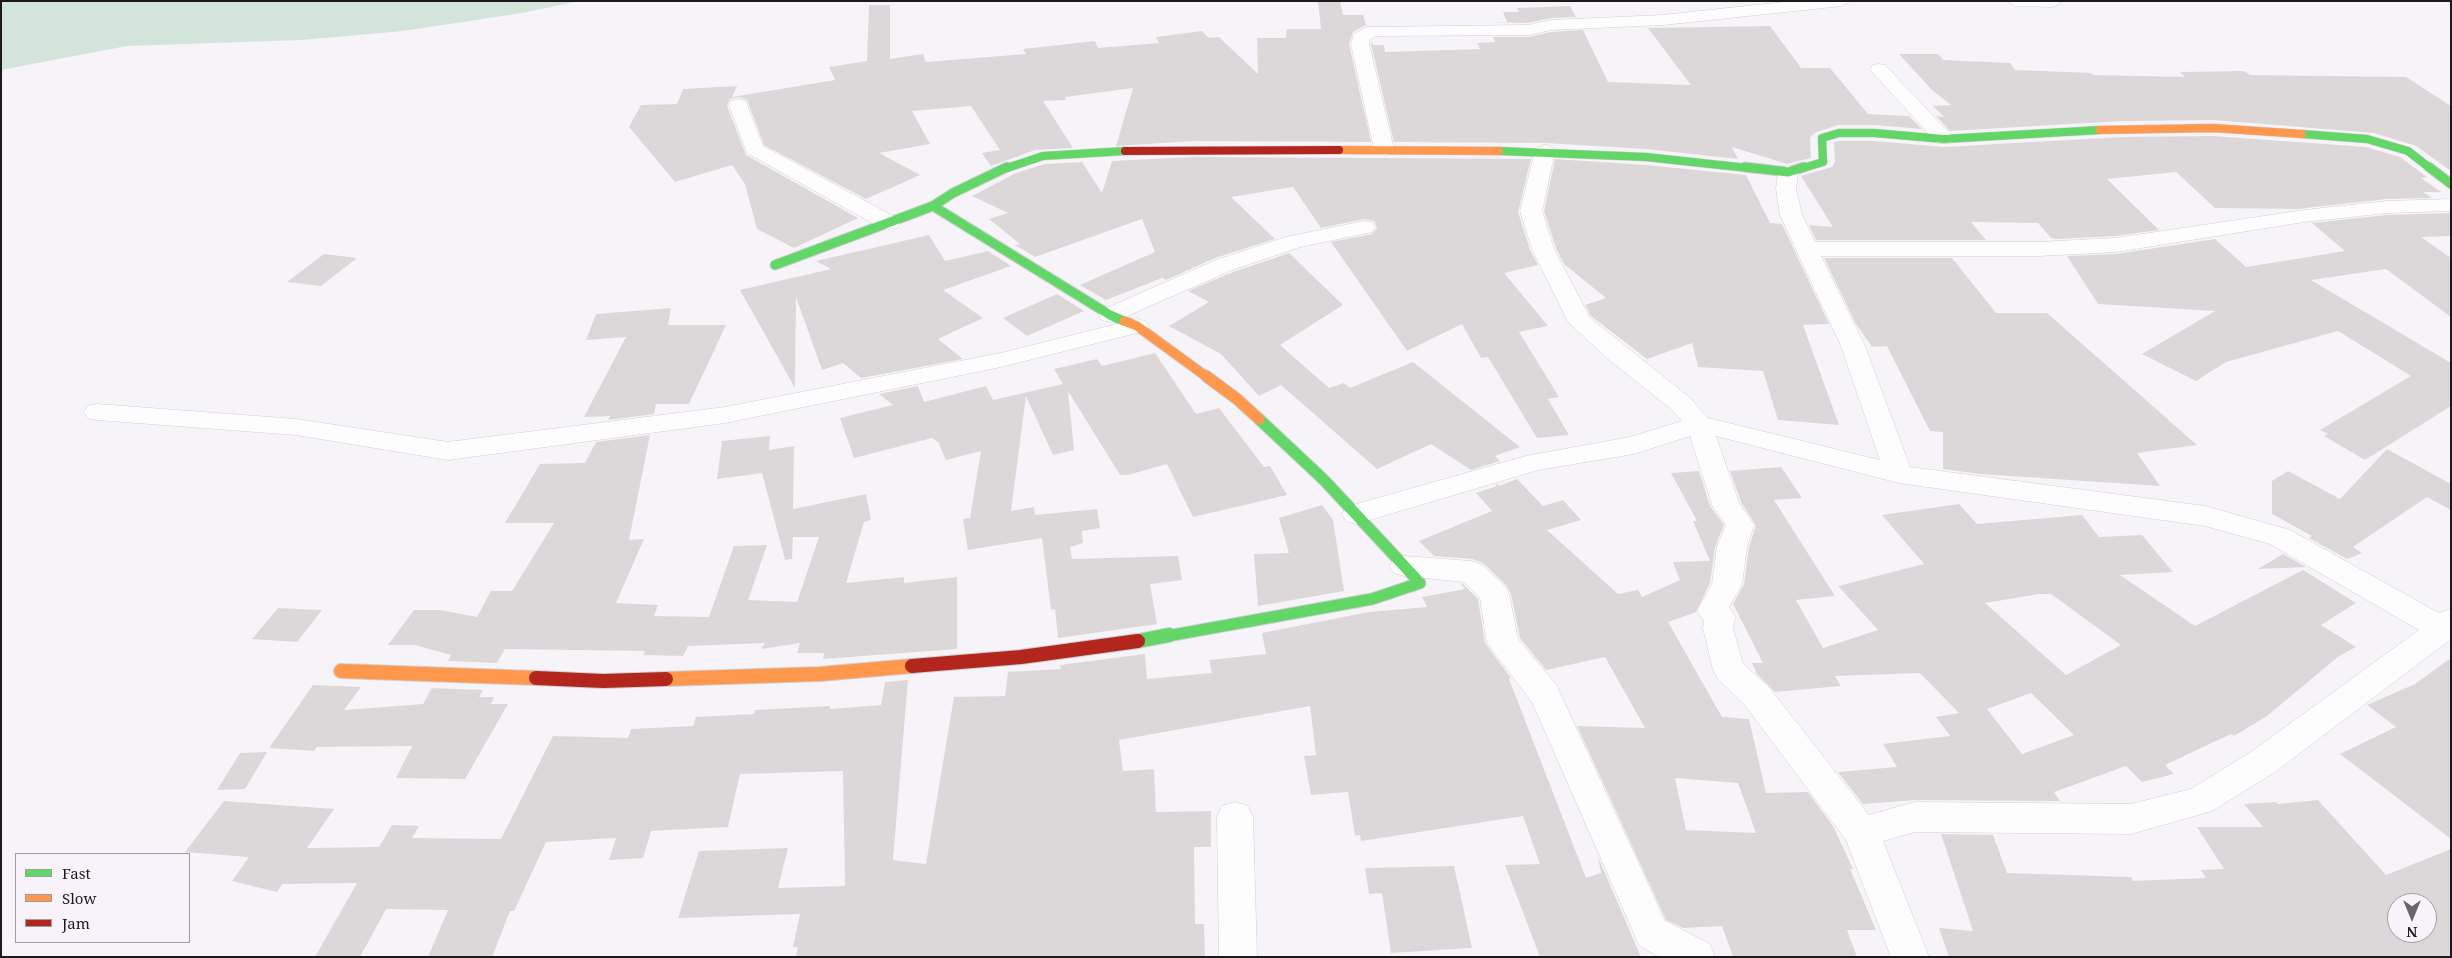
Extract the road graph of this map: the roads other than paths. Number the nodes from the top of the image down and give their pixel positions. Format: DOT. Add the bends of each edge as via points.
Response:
graph roads {
  1 [pos="1842,1"];
  2 [pos="2016,1"];
  3 [pos="2052,2"];
  4 [pos="1879,69"];
  5 [pos="738,105"];
  6 [pos="1944,139"];
  7 [pos="1384,149"];
  8 [pos="1545,151"];
  9 [pos="1788,172"];
  10 [pos="2451,184"];
  11 [pos="2451,205"];
  12 [pos="933,206"];
  13 [pos="889,223"];
  14 [pos="1364,227"];
  15 [pos="1806,250"];
  16 [pos="775,265"];
  17 [pos="1110,314"];
  18 [pos="1137,326"];
  19 [pos="97,412"];
  20 [pos="1699,424"];
  21 [pos="1899,474"];
  22 [pos="1356,514"];
  23 [pos="1404,566"];
  24 [pos="2447,625"];
  25 [pos="341,671"];
  26 [pos="1235,817"];
  27 [pos="1861,832"];
  28 [pos="1238,957"];
  29 [pos="1696,957"];
  30 [pos="1910,957"];
  1 -- 7 [label="street" via="1663,20 1552,25 1528,30 1373,31 1364,34 1360,44"];
  2 -- 3 [label="street"];
  4 -- 6 [label="street"];
  5 -- 13 [label="street" via="754,149"];
  6 -- 9 [label="street" via="1874,133 1834,134 1822,138 1823,162"];
  6 -- 10 [label="street" via="2122,129 2213,128 2367,139 2408,151"];
  7 -- 8 [label="street"];
  7 -- 12 [label="street" via="1194,149 1043,156 990,174"];
  8 -- 9 [label="street" via="1646,157"];
  8 -- 20 [label="street" via="1531,211 1543,249 1580,322 1680,403"];
  9 -- 15 [label="street" via="1786,189 1791,215"];
  11 -- 15 [label="street" via="2387,207 2304,216 2116,245 2038,249"];
  12 -- 13 [label="street"];
  12 -- 17 [label="street"];
  13 -- 16 [label="street"];
  14 -- 17 [label="street" via="1294,242 1224,265"];
  15 -- 21 [label="street" via="1853,346"];
  17 -- 18 [label="street"];
  18 -- 19 [label="street" via="1002,360 725,415 448,451 296,426"];
  18 -- 22 [label="street" via="1236,399"];
  20 -- 21 [label="street"];
  20 -- 22 [label="street" via="1634,445 1536,462"];
  20 -- 27 [label="street" via="1726,505 1740,525 1732,547 1727,584 1712,611 1720,616 1718,628 1729,670 1756,695"];
  21 -- 24 [label="street" via="2205,516 2280,537"];
  22 -- 23 [label="street"];
  23 -- 25 [label="street" via="1420,583 1372,599 1171,636 1021,657 820,674 603,681"];
  23 -- 29 [label="street" via="1472,572 1494,594 1503,643 1545,695 1652,933"];
  24 -- 27 [label="street" via="2264,762 2200,801 2130,819 1915,817"];
  26 -- 28 [label="street"];
  27 -- 30 [label="street"];
}
